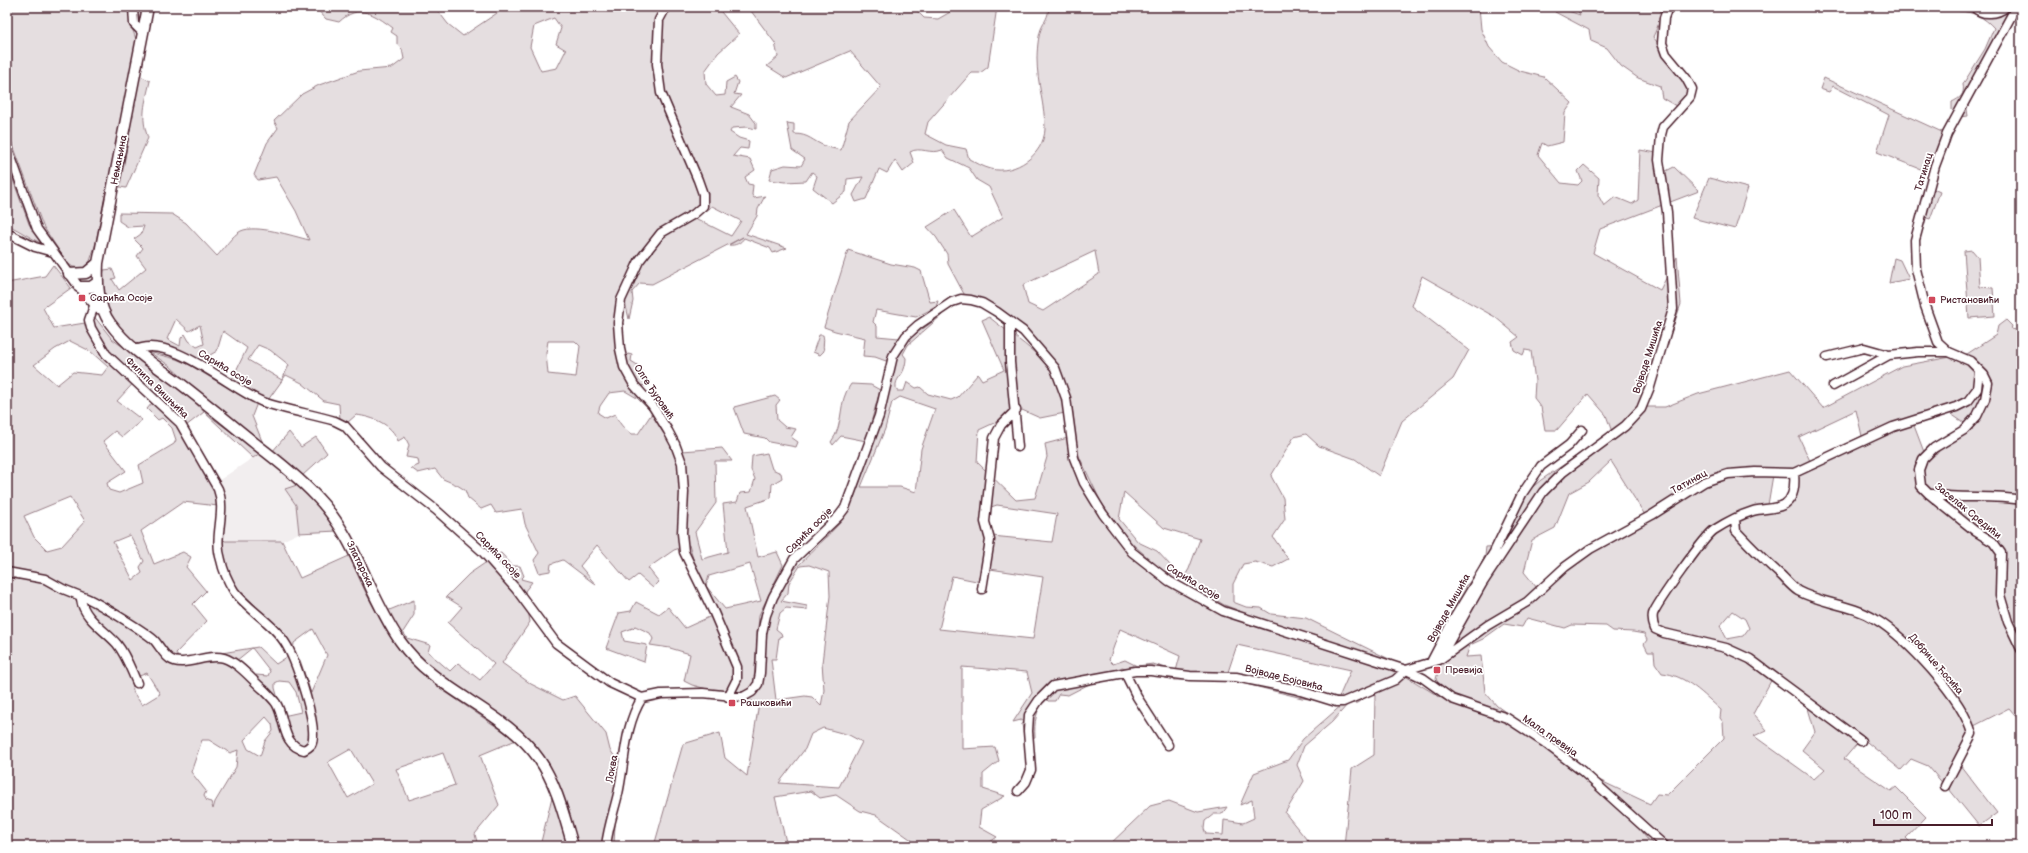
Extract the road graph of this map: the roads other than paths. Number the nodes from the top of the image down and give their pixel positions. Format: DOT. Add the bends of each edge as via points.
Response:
graph roads {
  1 [pos="133,7"];
  2 [pos="148,7"];
  3 [pos="666,7"];
  4 [pos="1668,7"];
  5 [pos="1974,7"];
  6 [pos="2006,7"];
  7 [pos="2016,7"];
  8 [pos="143,33"];
  9 [pos="7,146"];
  10 [pos="7,233"];
  11 [pos="53,252"];
  12 [pos="98,263"];
  13 [pos="69,274"];
  14 [pos="97,283"];
  15 [pos="79,287"];
  16 [pos="94,306"];
  17 [pos="104,313"];
  18 [pos="1010,322"];
  19 [pos="136,350"];
  20 [pos="1949,352"];
  21 [pos="1889,354"];
  22 [pos="1827,357"];
  23 [pos="1979,370"];
  24 [pos="1833,386"];
  25 [pos="1016,410"];
  26 [pos="1582,430"];
  27 [pos="1018,447"];
  28 [pos="1794,474"];
  29 [pos="1929,494"];
  30 [pos="2021,500"];
  31 [pos="1735,519"];
  32 [pos="7,572"];
  33 [pos="982,589"];
  34 [pos="83,597"];
  35 [pos="2021,649"];
  36 [pos="1435,661"];
  37 [pos="1406,670"];
  38 [pos="1124,673"];
  39 [pos="137,683"];
  40 [pos="728,697"];
  41 [pos="642,698"];
  42 [pos="1861,741"];
  43 [pos="1168,745"];
  44 [pos="1945,786"];
  45 [pos="1018,791"];
  46 [pos="572,846"];
  47 [pos="606,846"];
  48 [pos="1666,846"];
  1 -- 8 [label="street" via="134,24"];
  2 -- 8 [label="main road, Немањина"];
  3 -- 40 [label="street, Олге Ђуровић" via="658,28 657,64 661,93 698,180 703,194 703,206 661,233 639,261 621,300 618,323 620,349 624,367 634,385 652,405 675,444 682,463 684,552 737,667 737,679"];
  4 -- 36 [label="street, Војводе Мишића" via="1664,18 1662,43 1666,54 1692,89 1690,97 1664,127 1659,147 1674,309 1650,387 1641,409 1625,426 1568,468 1544,492 1482,584"];
  5 -- 6 [label="street" via="1989,13"];
  7 -- 20 [label="street, Татинац" via="1947,134 1935,166 1915,240 1916,269 1925,306 1938,342"];
  8 -- 12 [label="main road, Немањина"];
  9 -- 11 [label="street" via="35,224"];
  10 -- 11 [label="street" via="35,247"];
  11 -- 13 [label="street"];
  12 -- 13 [label="main road" via="86,272"];
  12 -- 14 [label="main road, Немањина"];
  13 -- 15 [label="street"];
  14 -- 15 [label="main road" via="91,287"];
  14 -- 17 [label="main road, Немањина"];
  15 -- 16 [label="street"];
  16 -- 17 [label="street"];
  16 -- 34 [label="street, Филипа Вишњића" via="89,320 106,354 180,423 218,489 222,498 217,540 221,560 234,591 273,627 287,645 303,684 312,728 310,746 304,750 297,748 289,740 276,703 235,664 224,658 211,656 179,662 171,660 143,631 91,599"];
  17 -- 19 [label="main road, Златарска" via="110,323"];
  18 -- 25 [label="street" via="1010,362"];
  18 -- 37 [label="street, Сарића осоје" via="1023,331 1056,368 1066,398 1074,458 1084,483 1103,514 1132,552 1169,581 1223,611"];
  18 -- 40 [label="street, Сарића осоје" via="982,303 961,299 918,324 906,336 893,356 879,416 845,508 794,559 773,597 762,633 758,684 752,692 743,697"];
  19 -- 41 [label="street, Сарића осоје" via="152,347 181,355 263,402 345,426 381,467 436,510 483,552 556,643 610,683"];
  19 -- 46 [label="main road, Златарска" via="224,417 279,462 323,503 346,536 386,617 410,654 430,673 512,731 538,758 555,790"];
  20 -- 21 [label="street, Татинац"];
  20 -- 23 [label="street, Татинац" via="1970,361"];
  21 -- 22 [label="street, Татинац" via="1864,348"];
  21 -- 24 [label="street, Татинац"];
  23 -- 28 [label="street, Татинац" via="1977,388 1968,401 1893,427"];
  23 -- 29 [label="street, Заселак Средићи" via="1988,383 1985,399 1977,416 1964,430 1934,448 1923,460 1919,470 1921,486"];
  25 -- 27 [label="street"];
  25 -- 33 [label="street" via="994,438 985,522 990,540"];
  26 -- 36 [label="street, Војводе Мишића" via="1569,445 1541,466 1522,494 1494,552 1456,614"];
  28 -- 31 [label="street" via="1795,485 1786,504 1752,511"];
  28 -- 36 [label="street, Татинац" via="1728,474 1704,482 1652,515 1590,549 1565,567 1527,602"];
  29 -- 30 [label="street" via="1950,497 2006,497"];
  29 -- 35 [label="street, Заселак Средићи" via="1993,542 2001,553 2000,595 2008,622"];
  31 -- 42 [label="street" via="1713,531 1696,550 1653,614 1655,628 1664,633 1726,648 1750,659"];
  31 -- 44 [label="street, Добрице Ћосића" via="1736,531 1796,590 1819,601 1847,607 1875,618 1917,655 1956,702 1972,734"];
  32 -- 34 [label="street" via="45,579"];
  34 -- 39 [label="street" via="81,605 118,645"];
  36 -- 37 [label="street"];
  37 -- 38 [label="street, Војводе Бојовића" via="1395,680 1343,702 1236,677 1190,676 1150,671"];
  37 -- 48 [label="street, Мала превија" via="1423,678 1452,698 1507,718 1545,743 1582,771"];
  38 -- 43 [label="street"];
  38 -- 45 [label="street, Војводе Бојовића" via="1053,686 1039,700 1029,715 1031,770 1026,782"];
  40 -- 41 [label="street, Сарића осоје" via="703,693 661,694"];
  41 -- 47 [label="street, Локва" via="635,708 630,724"];
}
